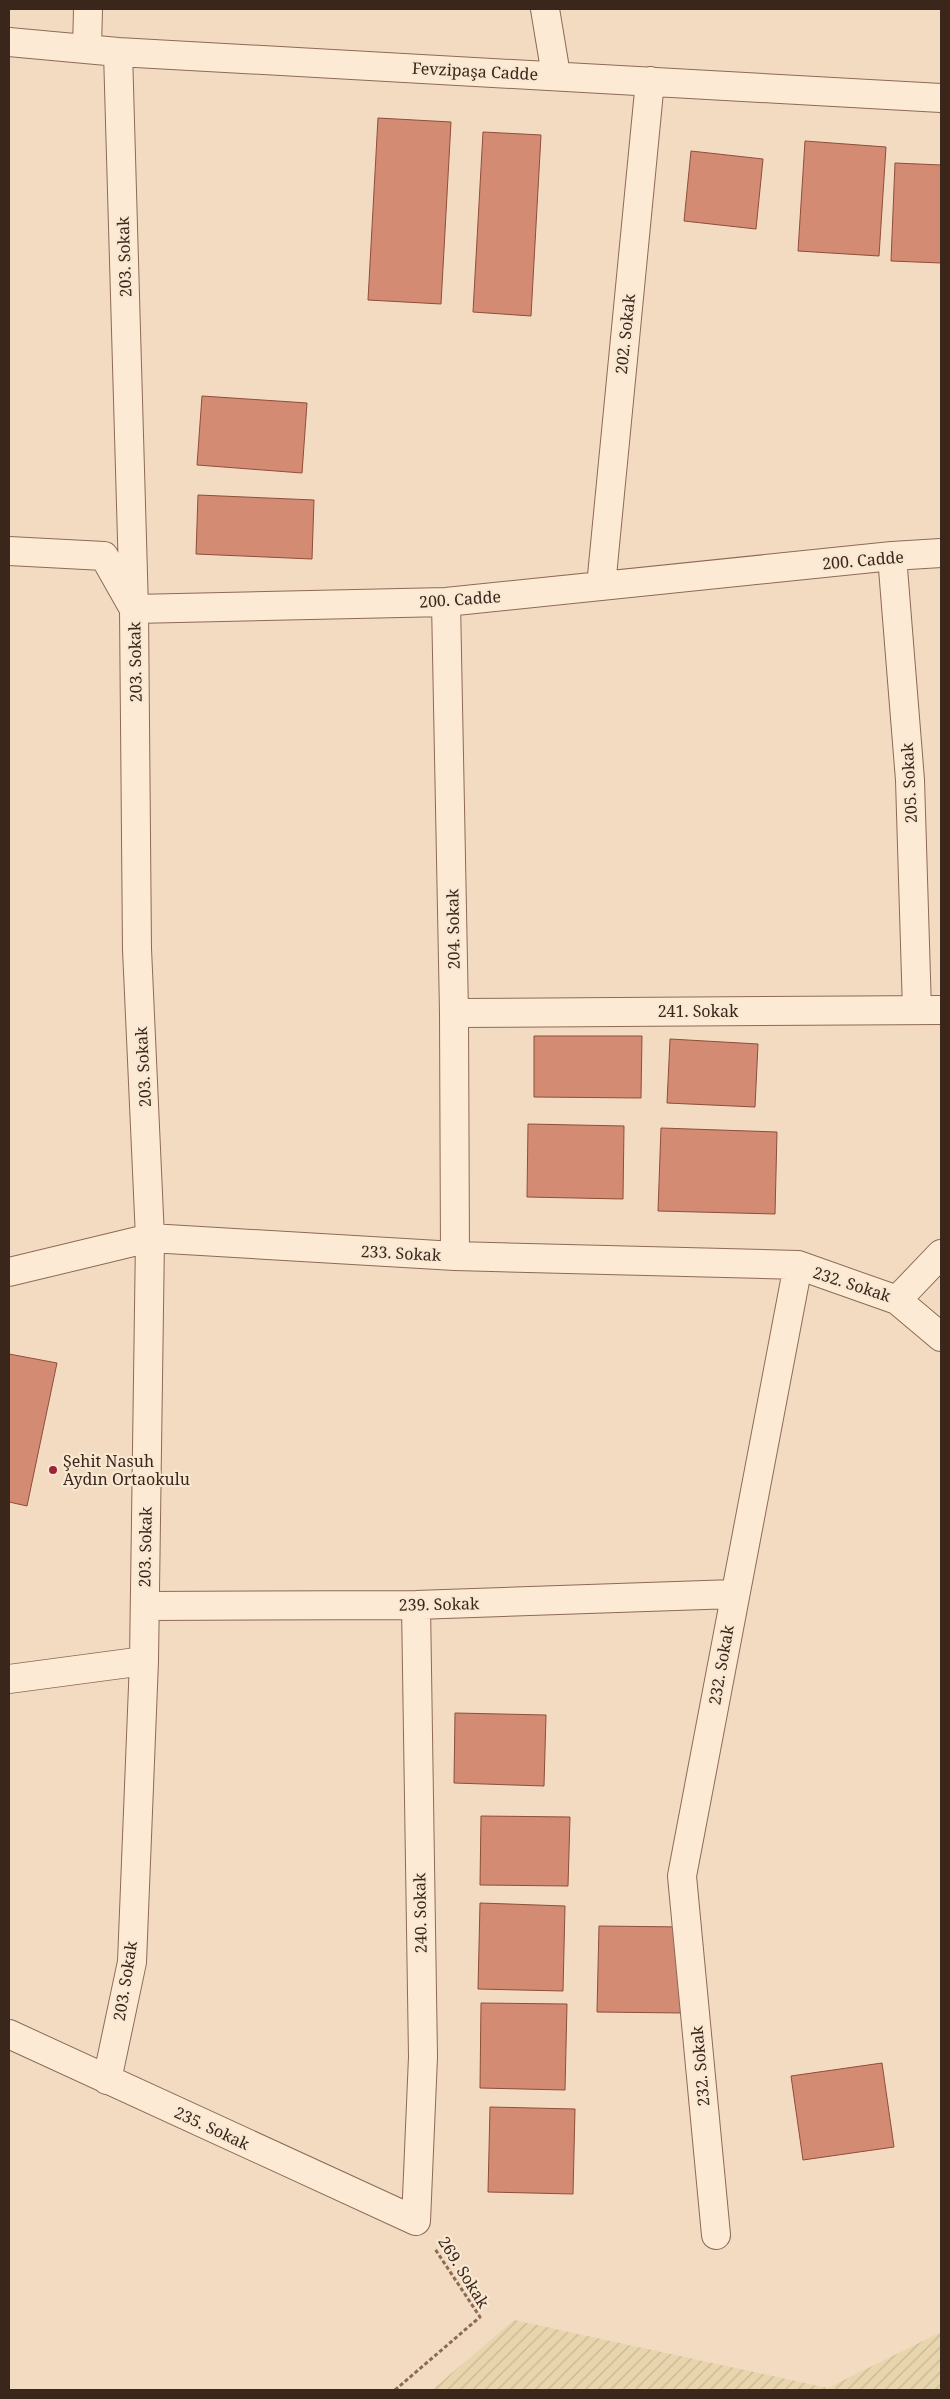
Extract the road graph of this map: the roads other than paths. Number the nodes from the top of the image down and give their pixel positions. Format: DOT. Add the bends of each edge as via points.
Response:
graph roads {
  1 [pos="88,9"];
  2 [pos="545,9"];
  3 [pos="9,42"];
  4 [pos="87,49"];
  5 [pos="118,52"];
  6 [pos="556,75"];
  7 [pos="650,81"];
  8 [pos="941,98"];
  9 [pos="9,551"];
  10 [pos="941,553"];
  11 [pos="892,556"];
  12 [pos="601,586"];
  13 [pos="446,602"];
  14 [pos="134,609"];
  15 [pos="929,1010"];
  16 [pos="454,1013"];
  17 [pos="150,1238"];
  18 [pos="941,1254"];
  19 [pos="455,1256"];
  20 [pos="798,1266"];
  21 [pos="9,1272"];
  22 [pos="897,1300"];
  23 [pos="941,1337"];
  24 [pos="734,1594"];
  25 [pos="416,1605"];
  26 [pos="145,1606"];
  27 [pos="144,1661"];
  28 [pos="9,1678"];
  29 [pos="9,2034"];
  30 [pos="107,2080"];
  31 [pos="416,2221"];
  32 [pos="716,2235"];
  1 -- 4 [label="street"];
  2 -- 6 [label="street"];
  3 -- 4 [label="street, Fevzipaşa Cadde"];
  4 -- 5 [label="street, Fevzipaşa Cadde"];
  5 -- 6 [label="street, Fevzipaşa Cadde"];
  5 -- 14 [label="street, 203. Sokak"];
  6 -- 7 [label="street, Fevzipaşa Cadde"];
  7 -- 8 [label="street, Fevzipaşa Cadde"];
  7 -- 12 [label="street, 202. Sokak"];
  9 -- 14 [label="street" via="104,556"];
  10 -- 11 [label="street, 200. Cadde"];
  11 -- 12 [label="street, 200. Cadde"];
  11 -- 15 [label="street, 205. Sokak"];
  12 -- 13 [label="street, 200. Cadde"];
  13 -- 14 [label="street, 200. Cadde"];
  13 -- 16 [label="street, 204. Sokak"];
  14 -- 17 [label="street, 203. Sokak" via="138,949"];
  15 -- 16 [label="street, 241. Sokak"];
  16 -- 19 [label="street, 204. Sokak"];
  17 -- 19 [label="street, 233. Sokak"];
  17 -- 21 [label="street, 233. Sokak"];
  17 -- 26 [label="street, 203. Sokak"];
  18 -- 22 [label="street, 232. Sokak"];
  19 -- 20 [label="street, 233. Sokak"];
  20 -- 22 [label="street, 232. Sokak"];
  20 -- 24 [label="street, 232. Sokak"];
  22 -- 23 [label="street"];
  24 -- 25 [label="street, 239. Sokak"];
  24 -- 32 [label="street, 232. Sokak" via="682,1876"];
  25 -- 26 [label="street, 239. Sokak"];
  25 -- 31 [label="street, 240. Sokak" via="423,2057"];
  26 -- 27 [label="street, 203. Sokak"];
  27 -- 28 [label="street"];
  27 -- 30 [label="street, 203. Sokak" via="132,1962"];
  29 -- 30 [label="street, 235. Sokak"];
  30 -- 31 [label="street, 235. Sokak"];
}
